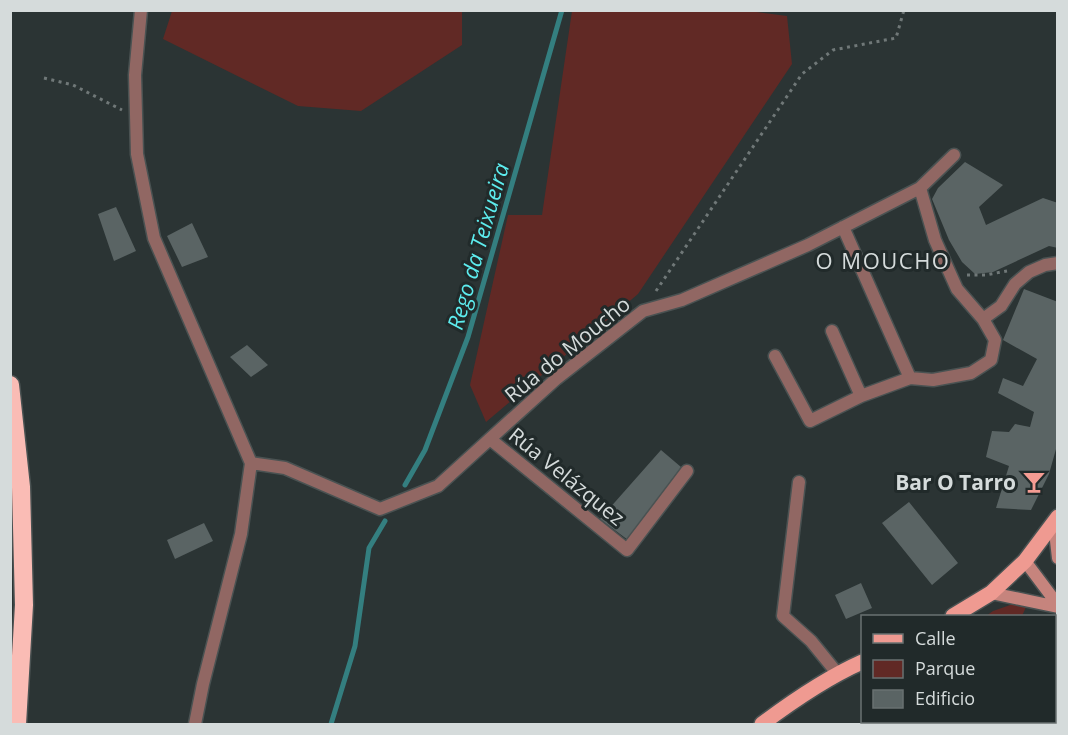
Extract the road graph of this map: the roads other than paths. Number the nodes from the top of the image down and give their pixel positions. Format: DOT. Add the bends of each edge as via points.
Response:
graph roads {
  1 [pos="141,10"];
  2 [pos="954,155"];
  3 [pos="920,188"];
  4 [pos="843,227"];
  5 [pos="1058,263"];
  6 [pos="983,319"];
  7 [pos="832,332"];
  8 [pos="776,356"];
  9 [pos="910,378"];
  10 [pos="10,386"];
  11 [pos="861,396"];
  12 [pos="490,439"];
  13 [pos="251,463"];
  14 [pos="687,471"];
  15 [pos="800,482"];
  16 [pos="1056,520"];
  17 [pos="1058,558"];
  18 [pos="1025,561"];
  19 [pos="991,593"];
  20 [pos="1058,607"];
  21 [pos="955,615"];
  22 [pos="861,662"];
  23 [pos="837,673"];
  24 [pos="17,724"];
  25 [pos="195,724"];
  26 [pos="762,724"];
  1 -- 13 [label="street" via="135,75 137,154 154,238"];
  2 -- 3 [label="street, Rúa do Moucho"];
  3 -- 4 [label="street, Rúa do Moucho"];
  3 -- 6 [label="street" via="935,240 957,289"];
  4 -- 9 [label="street"];
  4 -- 12 [label="street, Rúa do Moucho" via="682,300 643,311 556,379"];
  5 -- 6 [label="street" via="1029,272 1015,284 1001,306"];
  6 -- 9 [label="street" via="995,340 991,360 971,373 933,380"];
  7 -- 11 [label="street"];
  8 -- 11 [label="street" via="810,421"];
  9 -- 11 [label="street"];
  10 -- 24 [label="highway" via="21,487 24,605"];
  12 -- 13 [label="street, Rúa do Moucho" via="438,486 380,509 285,468"];
  12 -- 14 [label="street, Rúa Velázquez" via="627,550"];
  13 -- 25 [label="street" via="241,534"];
  15 -- 23 [label="street" via="783,616 811,641"];
  16 -- 17 [label="street"];
  16 -- 18 [label="main road"];
  18 -- 19 [label="main road"];
  18 -- 20 [label="street"];
  19 -- 20 [label="street"];
  19 -- 21 [label="main road"];
  22 -- 23 [label="main road"];
  23 -- 26 [label="main road"];
}
